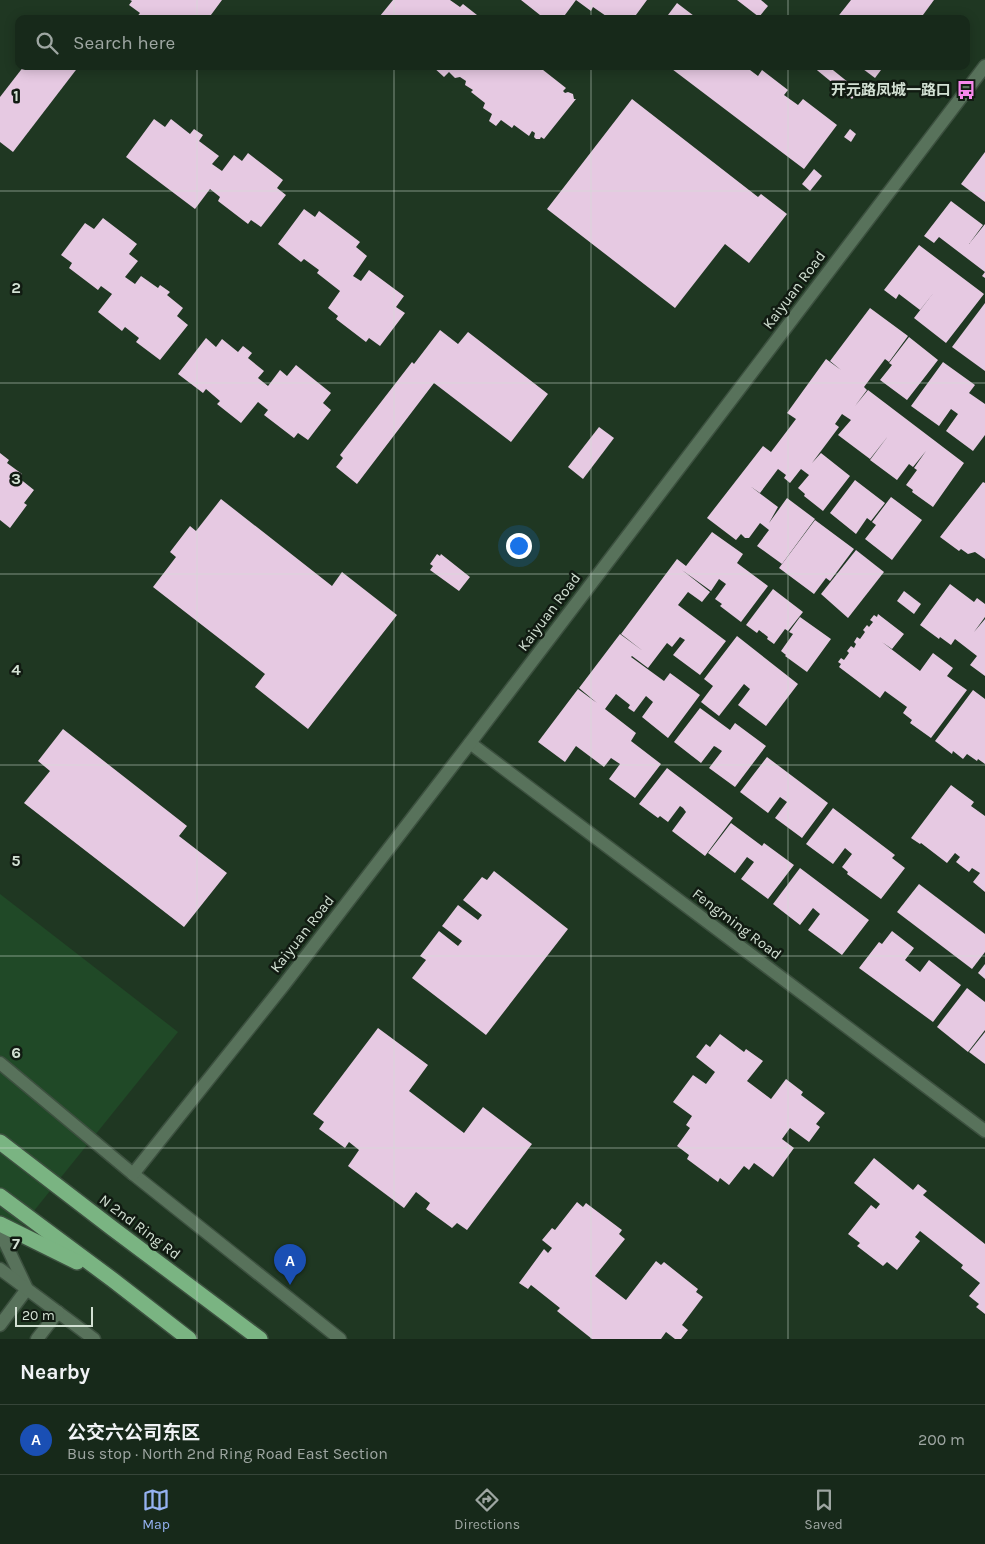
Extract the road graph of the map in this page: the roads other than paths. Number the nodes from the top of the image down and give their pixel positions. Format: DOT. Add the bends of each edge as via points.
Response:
graph roads {
  1 [pos="985,66"];
  2 [pos="470,743"];
  3 [pos="0,1063"];
  4 [pos="985,1131"];
  5 [pos="0,1142"];
  6 [pos="133,1174"];
  7 [pos="0,1196"];
  8 [pos="0,1224"];
  9 [pos="0,1232"];
  10 [pos="0,1269"];
  11 [pos="113,1280"];
  12 [pos="28,1289"];
  13 [pos="58,1312"];
  14 [pos="0,1325"];
  15 [pos="38,1339"];
  16 [pos="94,1339"];
  17 [pos="188,1339"];
  18 [pos="260,1339"];
  19 [pos="340,1339"];
  1 -- 2 [label="street, Kaiyuan Road"];
  2 -- 4 [label="street, Fengming Road"];
  2 -- 6 [label="street, Kaiyuan Road"];
  3 -- 6 [label="street"];
  5 -- 18 [label="highway, N 2nd Ring Rd"];
  6 -- 19 [label="street"];
  7 -- 11 [label="highway"];
  8 -- 11 [label="highway"];
  9 -- 12 [label="street"];
  10 -- 12 [label="street"];
  11 -- 17 [label="highway"];
  12 -- 13 [label="street"];
  12 -- 14 [label="street"];
  13 -- 15 [label="street"];
  13 -- 16 [label="street"];
}
